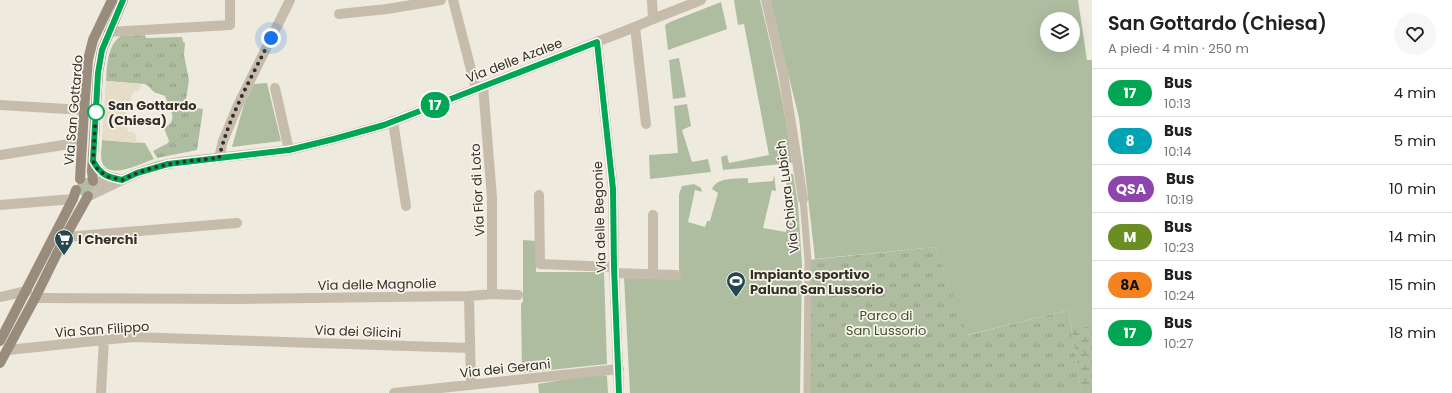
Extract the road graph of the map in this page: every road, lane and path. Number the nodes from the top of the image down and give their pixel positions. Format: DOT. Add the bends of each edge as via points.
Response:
graph roads {
  1 [pos="112,0"];
  2 [pos="123,0"];
  3 [pos="230,0"];
  4 [pos="290,0"];
  5 [pos="441,0"];
  6 [pos="453,0"];
  7 [pos="652,0"];
  8 [pos="701,0"];
  9 [pos="766,0"];
  10 [pos="388,5"];
  11 [pos="339,14"];
  12 [pos="653,19"];
  13 [pos="635,28"];
  14 [pos="108,32"];
  15 [pos="597,42"];
  16 [pos="480,87"];
  17 [pos="275,88"];
  18 [pos="0,105"];
  19 [pos="84,110"];
  20 [pos="394,121"];
  21 [pos="646,124"];
  22 [pos="82,142"];
  23 [pos="289,150"];
  24 [pos="0,155"];
  25 [pos="219,158"];
  26 [pos="93,161"];
  27 [pos="80,179"];
  28 [pos="119,179"];
  29 [pos="94,182"];
  30 [pos="75,194"];
  31 [pos="539,195"];
  32 [pos="89,196"];
  33 [pos="803,199"];
  34 [pos="0,205"];
  35 [pos="406,206"];
  36 [pos="653,215"];
  37 [pos="237,223"];
  38 [pos="65,237"];
  39 [pos="614,270"];
  40 [pos="653,273"];
  41 [pos="676,275"];
  42 [pos="27,291"];
  43 [pos="492,294"];
  44 [pos="518,295"];
  45 [pos="469,296"];
  46 [pos="0,297"];
  47 [pos="35,298"];
  48 [pos="104,340"];
  49 [pos="246,340"];
  50 [pos="0,341"];
  51 [pos="470,348"];
  52 [pos="8,350"];
  53 [pos="0,363"];
  54 [pos="619,369"];
  55 [pos="471,385"];
  56 [pos="101,393"];
  57 [pos="394,393"];
  58 [pos="619,393"];
  59 [pos="806,393"];
  1 -- 19 [label="main road, Via San Gottardo" via="92,40"];
  2 -- 14 [label="main road, Via San Gottardo"];
  3 -- 14 [label="street" via="230,25"];
  4 -- 25 [label="street" via="238,105"];
  5 -- 10 [label="street"];
  6 -- 16 [label="street, Via Fior di Loto"];
  7 -- 12 [label="street"];
  8 -- 12 [label="street, Via delle Azalee"];
  9 -- 33 [label="street, Via Chiara Lubich" via="783,73"];
  10 -- 11 [label="street"];
  12 -- 13 [label="street, Via delle Azalee"];
  13 -- 15 [label="street, Via delle Azalee"];
  13 -- 21 [label="street"];
  14 -- 26 [label="main road, Via San Gottardo" via="98,73"];
  15 -- 16 [label="street, Via delle Azalee"];
  15 -- 39 [label="street, Via delle Begonie" via="613,189"];
  16 -- 20 [label="street, Via delle Azalee"];
  16 -- 43 [label="street, Via Fior di Loto" via="492,198"];
  17 -- 23 [label="street"];
  18 -- 19 [label="street"];
  19 -- 22 [label="main road, Via San Gottardo"];
  20 -- 23 [label="street, Via delle Azalee"];
  20 -- 35 [label="street"];
  22 -- 24 [label="street"];
  22 -- 27 [label="main road, Via San Gottardo"];
  23 -- 25 [label="street, Via delle Azalee"];
  25 -- 28 [label="street, Via delle Azalee" via="158,166"];
  26 -- 28 [label="street" via="98,170 109,177"];
  26 -- 29 [label="main road, Via San Gottardo"];
  27 -- 29 [label="main road" via="88,178"];
  27 -- 30 [label="main road"];
  28 -- 29 [label="street"];
  28 -- 32 [label="street"];
  29 -- 32 [label="main road" via="95,189"];
  30 -- 32 [label="main road"];
  30 -- 34 [label="street"];
  30 -- 42 [label="main road"];
  31 -- 39 [label="street" via="540,264"];
  32 -- 38 [label="main road"];
  33 -- 59 [label="street, Via Chiara Lubich" via="808,260"];
  36 -- 40 [label="street"];
  37 -- 38 [label="street"];
  38 -- 47 [label="main road"];
  39 -- 40 [label="street"];
  39 -- 54 [label="street, Via delle Begonie"];
  40 -- 41 [label="street"];
  42 -- 46 [label="street"];
  42 -- 50 [label="main road"];
  43 -- 44 [label="street, Via delle Magnolie"];
  43 -- 45 [label="street, Via delle Magnolie"];
  45 -- 47 [label="street, Via delle Magnolie"];
  45 -- 51 [label="street"];
  47 -- 52 [label="main road"];
  48 -- 49 [label="street, Via San Filippo" via="132,337"];
  48 -- 52 [label="street, Via San Filippo"];
  48 -- 56 [label="street"];
  49 -- 51 [label="street, Via dei Glicini"];
  51 -- 55 [label="street"];
  52 -- 53 [label="main road"];
  54 -- 55 [label="street, Via dei Gerani"];
  54 -- 58 [label="street, Via delle Begonie"];
  55 -- 57 [label="street, Via dei Gerani"];
}
